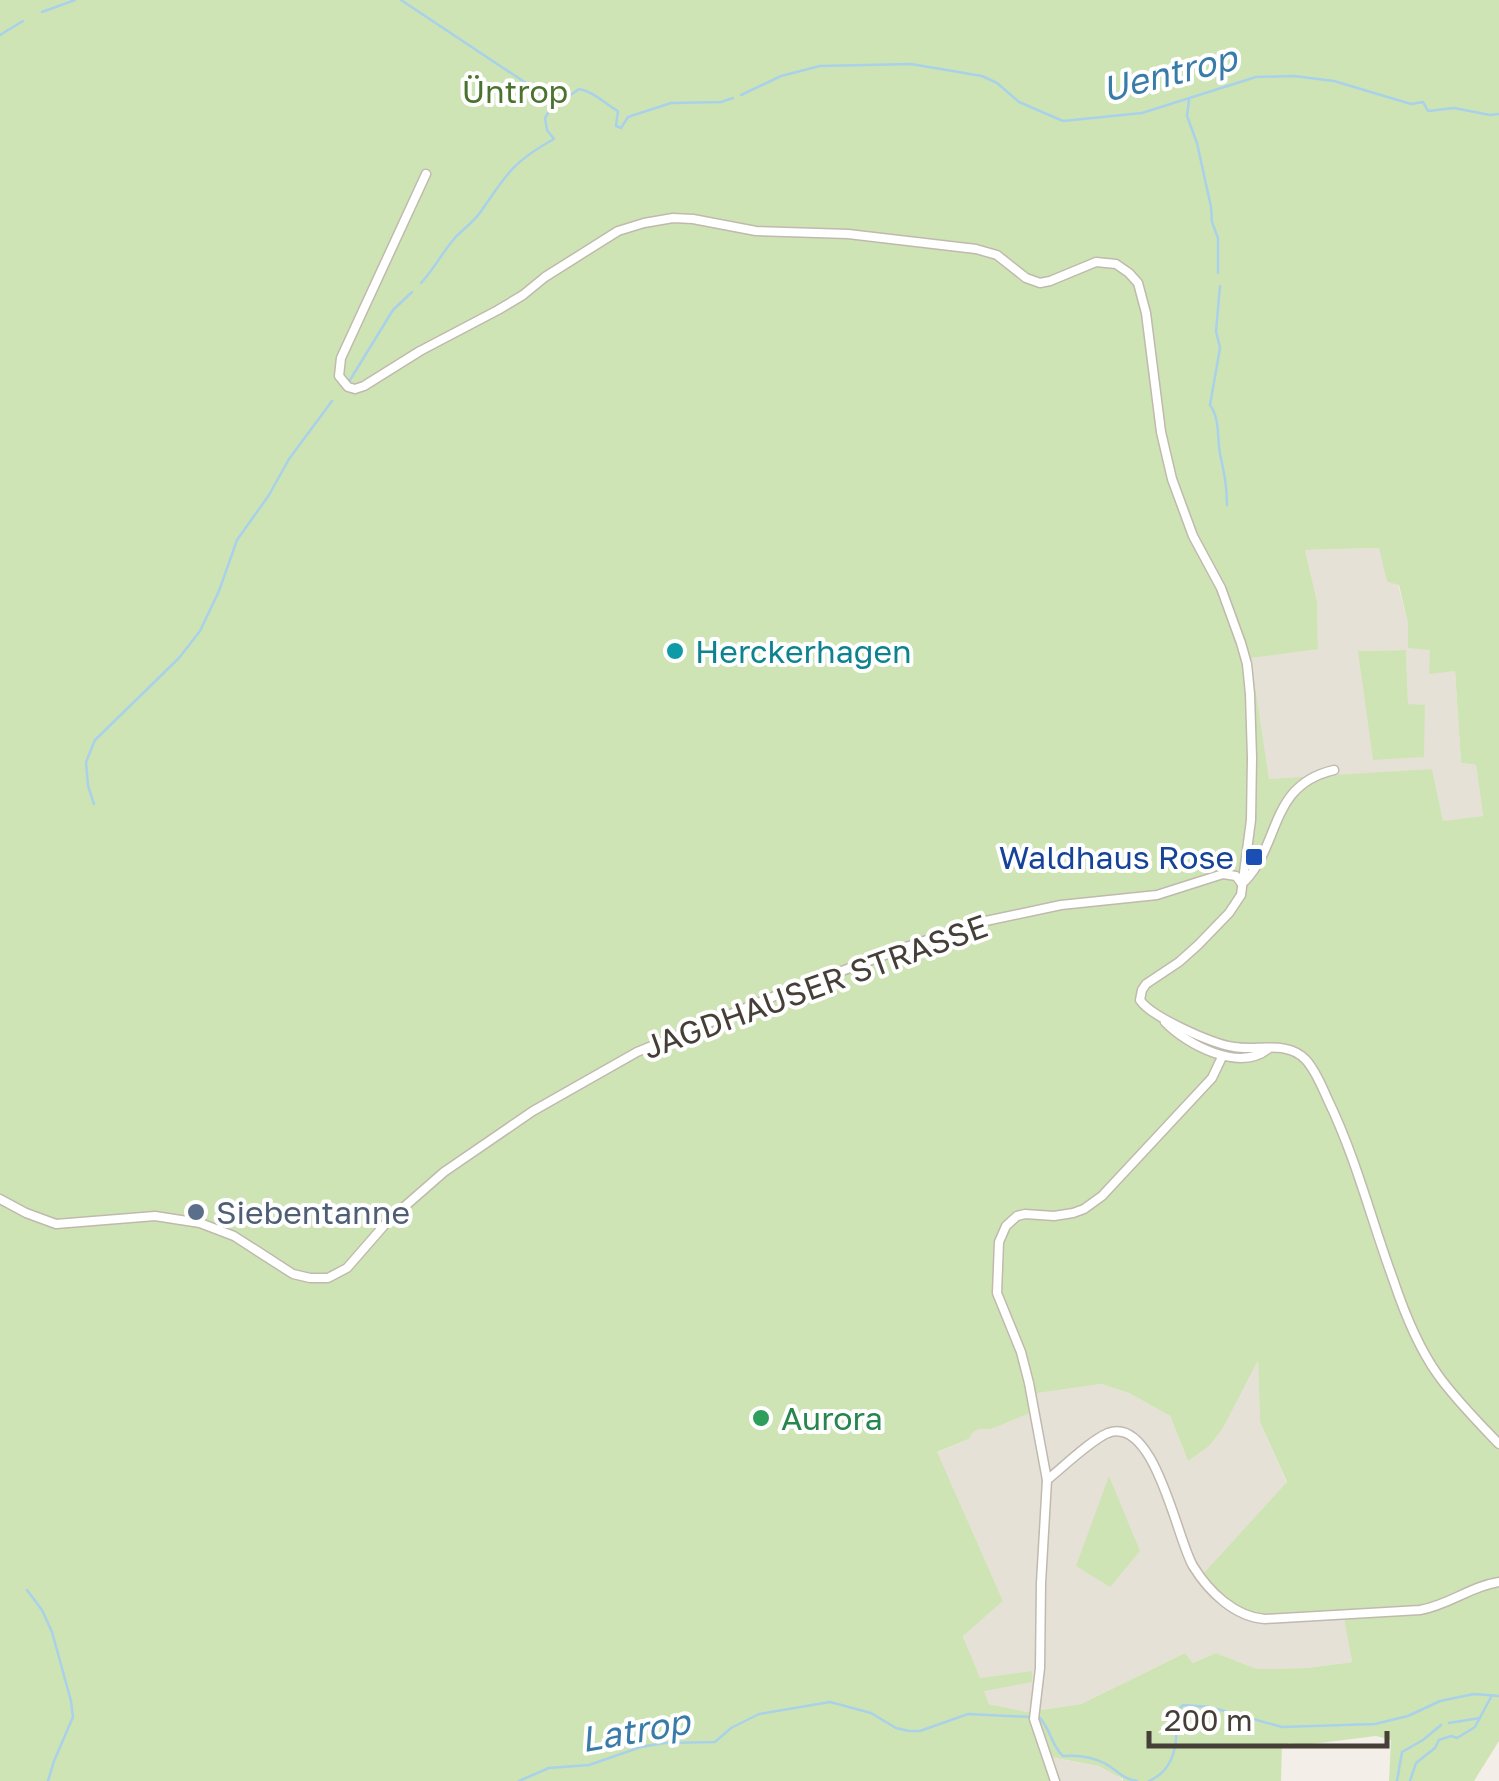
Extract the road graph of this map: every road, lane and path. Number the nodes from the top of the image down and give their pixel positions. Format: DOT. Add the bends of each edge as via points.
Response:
graph roads {
  1 [pos="426,174"];
  2 [pos="1334,770"];
  3 [pos="1242,884"];
  4 [pos="1162,1018"];
  5 [pos="1270,1048"];
  6 [pos="1222,1058"];
  7 [pos="0,1198"];
  8 [pos="1499,1444"];
  9 [pos="1047,1480"];
  10 [pos="1499,1582"];
  11 [pos="1055,1781"];
  1 -- 3 [label="street" via="341,358 339,376 348,387 364,386 498,310 618,232 673,218 976,249 1040,283 1096,262 1129,273 1146,313 1172,479 1247,664 1252,791"];
  2 -- 3 [label="street" via="1285,802"];
  3 -- 4 [label="street" via="1219,924 1142,990 1144,1006"];
  3 -- 7 [label="street, JAGDHAUSER STRASSE" via="1223,874 1157,895 981,922 666,1039 533,1110 474,1150 388,1221 347,1268 328,1278 293,1274 200,1223 155,1216 56,1224"];
  4 -- 5 [label="street" via="1228,1046"];
  4 -- 6 [label="street"];
  5 -- 6 [label="street" via="1254,1057"];
  5 -- 8 [label="street" via="1294,1051 1313,1070 1353,1157 1418,1341 1437,1374"];
  6 -- 9 [label="street" via="1212,1078 1102,1196 1073,1213 1021,1214 1000,1236 997,1292 1021,1352"];
  9 -- 10 [label="street" via="1106,1434 1132,1436 1156,1468 1196,1570 1249,1617 1420,1610"];
  9 -- 11 [label="street" via="1034,1714"];
}
